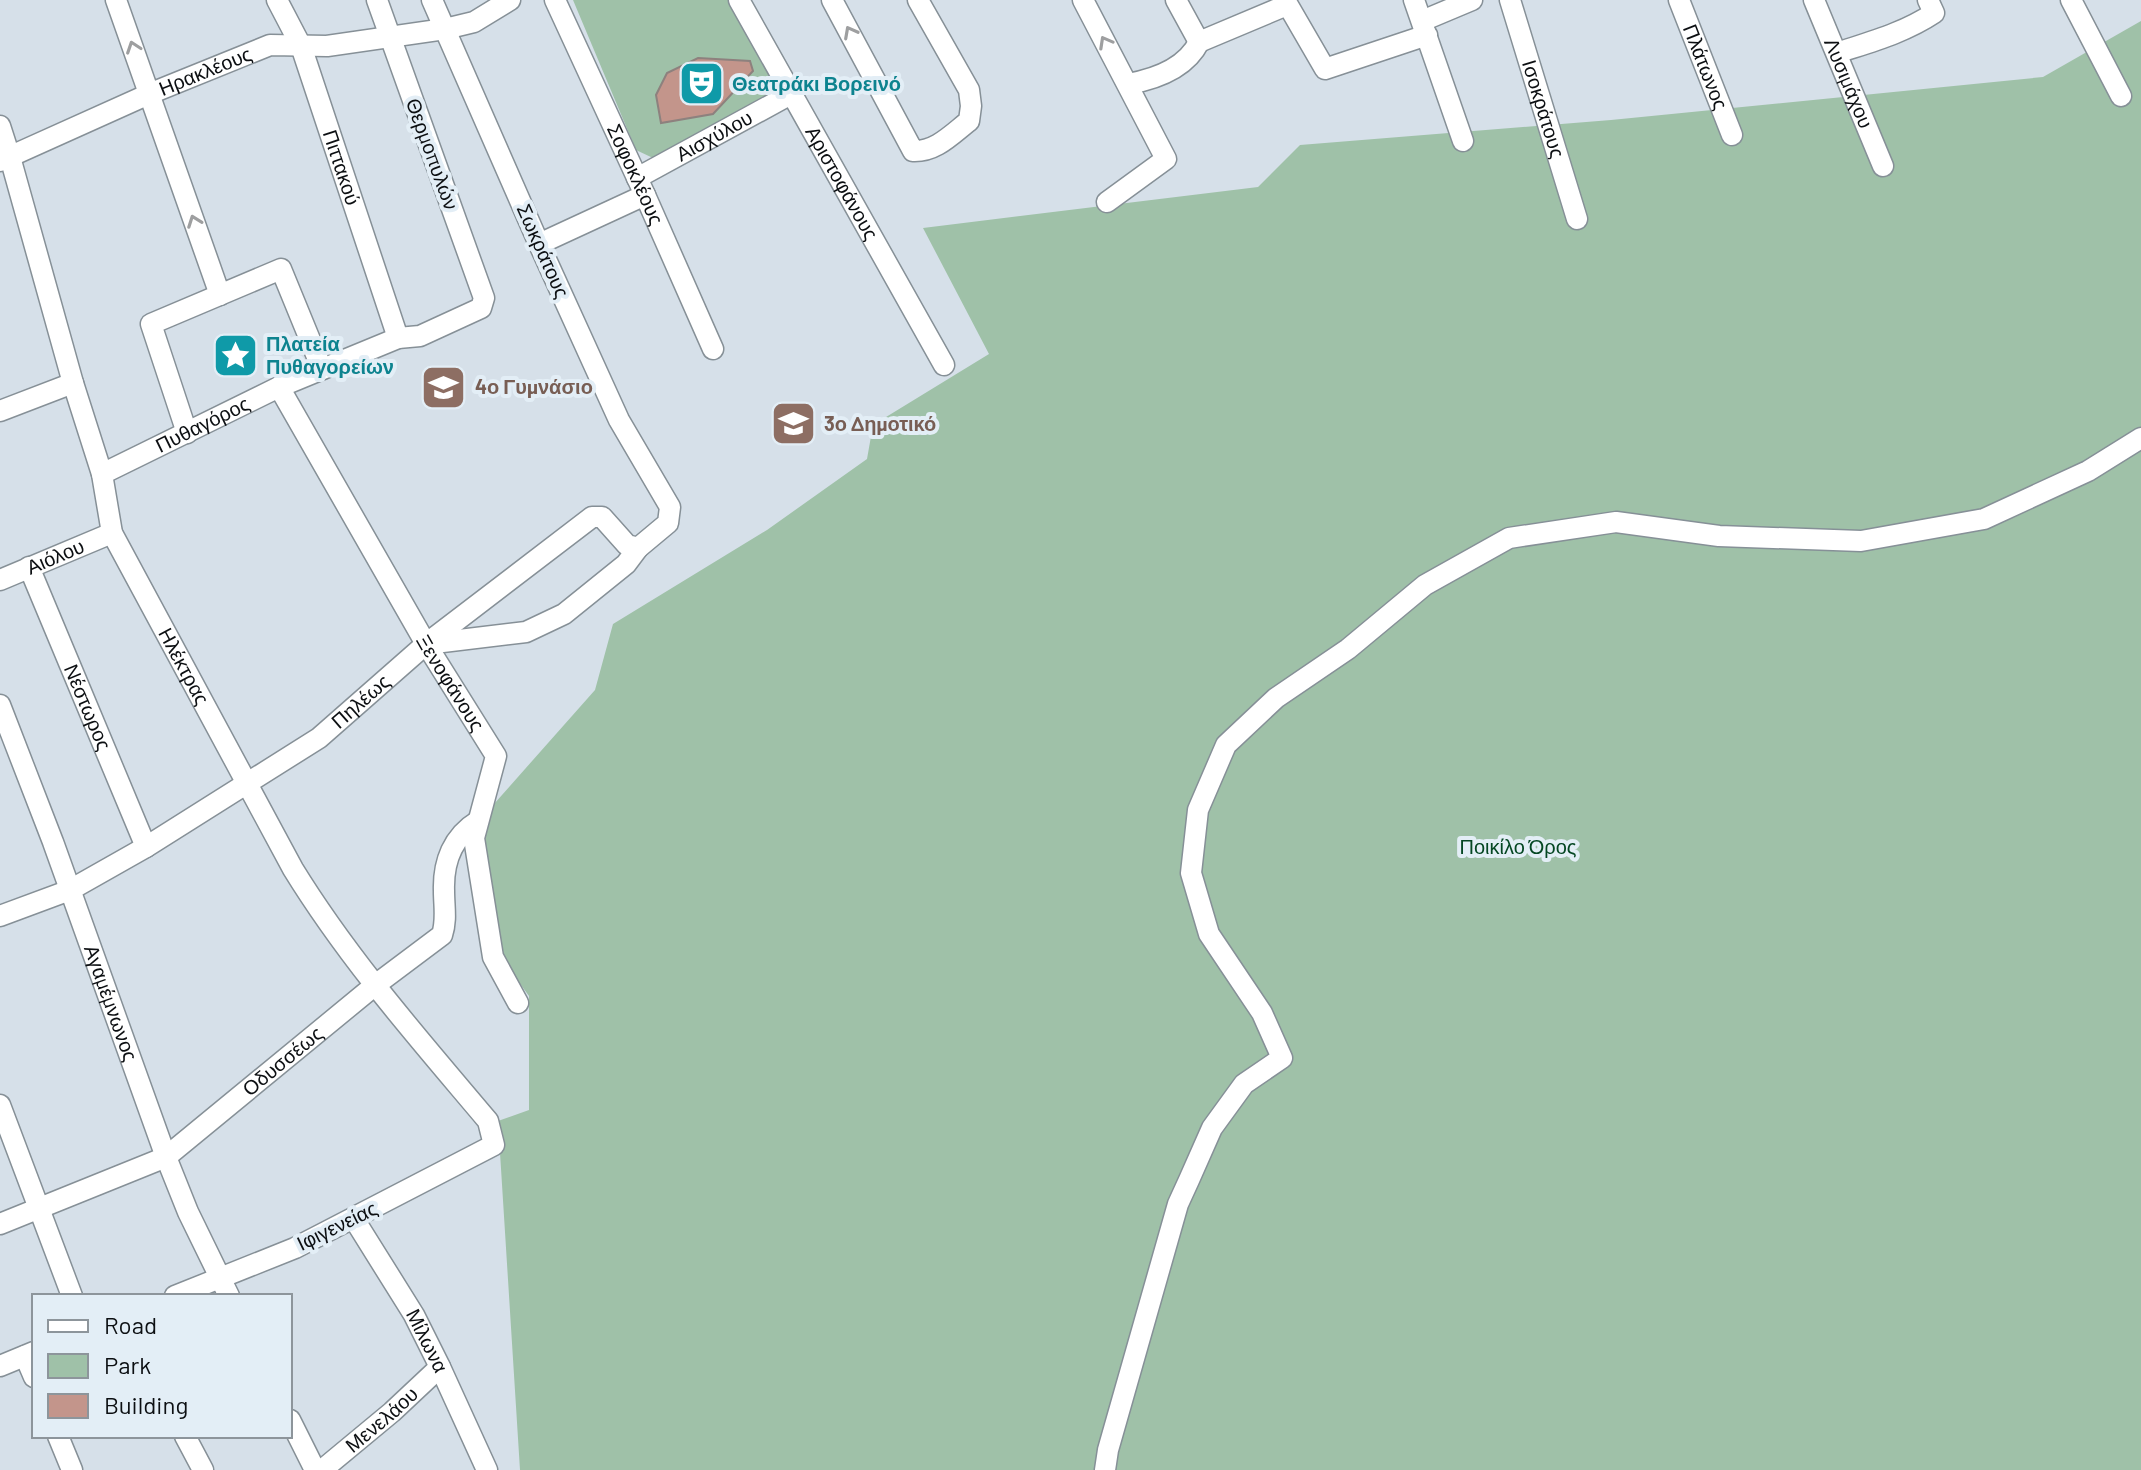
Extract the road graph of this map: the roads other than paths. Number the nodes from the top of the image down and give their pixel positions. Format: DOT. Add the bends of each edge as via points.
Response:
graph roads {
  1 [pos="116,0"];
  2 [pos="277,0"];
  3 [pos="377,0"];
  4 [pos="432,0"];
  5 [pos="510,0"];
  6 [pos="555,0"];
  7 [pos="739,0"];
  8 [pos="832,0"];
  9 [pos="918,0"];
  10 [pos="1083,0"];
  11 [pos="1176,0"];
  12 [pos="1414,0"];
  13 [pos="1472,0"];
  14 [pos="1510,0"];
  15 [pos="1679,0"];
  16 [pos="1814,0"];
  17 [pos="2071,0"];
  18 [pos="1286,2"];
  19 [pos="1931,7"];
  20 [pos="1424,28"];
  21 [pos="445,29"];
  22 [pos="390,37"];
  23 [pos="1199,42"];
  24 [pos="301,46"];
  25 [pos="1837,53"];
  26 [pos="1128,84"];
  27 [pos="149,94"];
  28 [pos="791,94"];
  29 [pos="2121,96"];
  30 [pos="0,126"];
  31 [pos="1732,135"];
  32 [pos="1463,141"];
  33 [pos="5,159"];
  34 [pos="1883,166"];
  35 [pos="641,186"];
  36 [pos="1107,202"];
  37 [pos="1577,219"];
  38 [pos="539,244"];
  39 [pos="220,295"];
  40 [pos="481,308"];
  41 [pos="398,338"];
  42 [pos="713,349"];
  43 [pos="944,365"];
  44 [pos="322,369"];
  45 [pos="73,383"];
  46 [pos="279,387"];
  47 [pos="0,411"];
  48 [pos="187,433"];
  49 [pos="2141,438"];
  50 [pos="102,474"];
  51 [pos="112,533"];
  52 [pos="638,548"];
  53 [pos="29,567"];
  54 [pos="0,580"];
  55 [pos="426,644"];
  56 [pos="0,705"];
  57 [pos="247,783"];
  58 [pos="478,821"];
  59 [pos="146,847"];
  60 [pos="70,890"];
  61 [pos="0,916"];
  62 [pos="374,986"];
  63 [pos="518,1003"];
  64 [pos="0,1105"];
  65 [pos="494,1145"];
  66 [pos="166,1157"];
  67 [pos="38,1210"];
  68 [pos="354,1219"];
  69 [pos="0,1224"];
  70 [pos="224,1287"];
  71 [pos="71,1294"];
  72 [pos="186,1294"];
  73 [pos="29,1354"];
  74 [pos="0,1366"];
  75 [pos="440,1367"];
  76 [pos="292,1424"];
  77 [pos="59,1438"];
  78 [pos="186,1438"];
  79 [pos="72,1470"];
  80 [pos="203,1470"];
  81 [pos="315,1470"];
  82 [pos="322,1470"];
  83 [pos="487,1470"];
  84 [pos="1105,1470"];
  27 -- 1 [label="street, one-way"];
  2 -- 24 [label="street, Πιττακού"];
  3 -- 22 [label="street, Θερμοπυλών"];
  4 -- 21 [label="street, Σωκράτους"];
  5 -- 21 [label="street, Ηρακλέους" via="474,22"];
  6 -- 35 [label="street, Σοφοκλέους"];
  7 -- 28 [label="street, Αριστοφάνους"];
  9 -- 8 [label="street, one-way" via="969,90 971,106 969,121 925,151 913,151"];
  26 -- 10 [label="street, one-way"];
  11 -- 23 [label="street"];
  12 -- 20 [label="street"];
  13 -- 20 [label="street"];
  14 -- 37 [label="street, Ισοκράτους"];
  15 -- 31 [label="street, Πλάτωνος"];
  16 -- 25 [label="street, Λυσιμάχου"];
  17 -- 29 [label="street"];
  18 -- 20 [label="street" via="1325,69"];
  18 -- 23 [label="street"];
  19 -- 25 [label="street" via="1918,24"];
  20 -- 32 [label="street"];
  21 -- 22 [label="street, Ηρακλέους"];
  21 -- 38 [label="street, Σωκράτους"];
  22 -- 24 [label="street, Ηρακλέους"];
  22 -- 40 [label="street, Θερμοπυλών" via="484,298"];
  23 -- 26 [label="street" via="1180,64 1154,79"];
  24 -- 27 [label="street, Ηρακλέους" via="270,45"];
  24 -- 41 [label="street, Πιττακού"];
  25 -- 34 [label="street, Λυσιμάχου"];
  26 -- 36 [label="street" via="1166,159"];
  27 -- 33 [label="street, Ηρακλέους"];
  39 -- 27 [label="street, one-way"];
  28 -- 35 [label="street, Αισχύλου"];
  28 -- 43 [label="street, Αριστοφάνους"];
  30 -- 33 [label="street, Ηλέκτρας"];
  33 -- 45 [label="street, Ηλέκτρας"];
  35 -- 38 [label="street, Αισχύλου"];
  35 -- 42 [label="street, Σοφοκλέους"];
  38 -- 52 [label="street, Σωκράτους" via="619,420 670,507 668,523"];
  39 -- 44 [label="street" via="281,269"];
  39 -- 48 [label="street" via="151,324"];
  40 -- 41 [label="street, Πυθαγόρος" via="420,336"];
  41 -- 44 [label="street, Πυθαγόρος"];
  44 -- 46 [label="street, Πυθαγόρος"];
  45 -- 47 [label="street"];
  45 -- 50 [label="street, Ηλέκτρας"];
  46 -- 48 [label="street, Πυθαγόρος"];
  46 -- 55 [label="street, Ξενοφάνους"];
  48 -- 50 [label="street, Πυθαγόρος"];
  49 -- 84 [label="street" via="2088,471 1984,519 1861,541 1719,536 1616,522 1509,538 1425,585 1348,649 1276,698 1226,745 1198,810 1191,873 1209,934 1262,1013 1282,1058 1244,1084 1212,1128 1178,1204"];
  50 -- 51 [label="street, Ηλέκτρας"];
  51 -- 53 [label="street, Αιόλου"];
  51 -- 57 [label="street, Ηλέκτρας"];
  52 -- 55 [label="street" via="564,614 526,632"];
  52 -- 55 [label="street, Πηλέως" via="627,545 602,517 592,517"];
  53 -- 54 [label="street, Αιόλου"];
  53 -- 59 [label="street, Νέστωρος"];
  55 -- 57 [label="street, Πηλέως" via="319,738"];
  55 -- 58 [label="street, Ξενοφάνους" via="496,756"];
  56 -- 60 [label="street, Αγαμέμνωνος"];
  57 -- 59 [label="street, Πηλέως"];
  57 -- 62 [label="street, Ηλέκτρας" via="321,914"];
  58 -- 62 [label="street, Οδυσσέως" via="455,841 446,863 442,935"];
  58 -- 63 [label="street, Ξενοφάνους" via="474,838 493,957"];
  59 -- 60 [label="street, Πηλέως"];
  60 -- 61 [label="street, Πηλέως"];
  60 -- 66 [label="street, Αγαμέμνωνος"];
  62 -- 65 [label="street, Ηλέκτρας" via="488,1121"];
  62 -- 66 [label="street, Οδυσσέως"];
  64 -- 67 [label="street"];
  65 -- 68 [label="street, Ιφιγενείας"];
  66 -- 67 [label="street, Οδυσσέως"];
  66 -- 70 [label="street, Αγαμέμνωνος"];
  67 -- 69 [label="street, Οδυσσέως"];
  67 -- 71 [label="street"];
  68 -- 70 [label="street, Ιφιγενείας"];
  68 -- 75 [label="street, Μίλωνα"];
  70 -- 72 [label="street, Ιφιγενείας"];
  73 -- 74 [label="street"];
  75 -- 82 [label="street, Μενελάου"];
  75 -- 83 [label="street, Μίλωνα"];
  76 -- 81 [label="street"];
  77 -- 79 [label="street"];
  78 -- 80 [label="street"];
}
